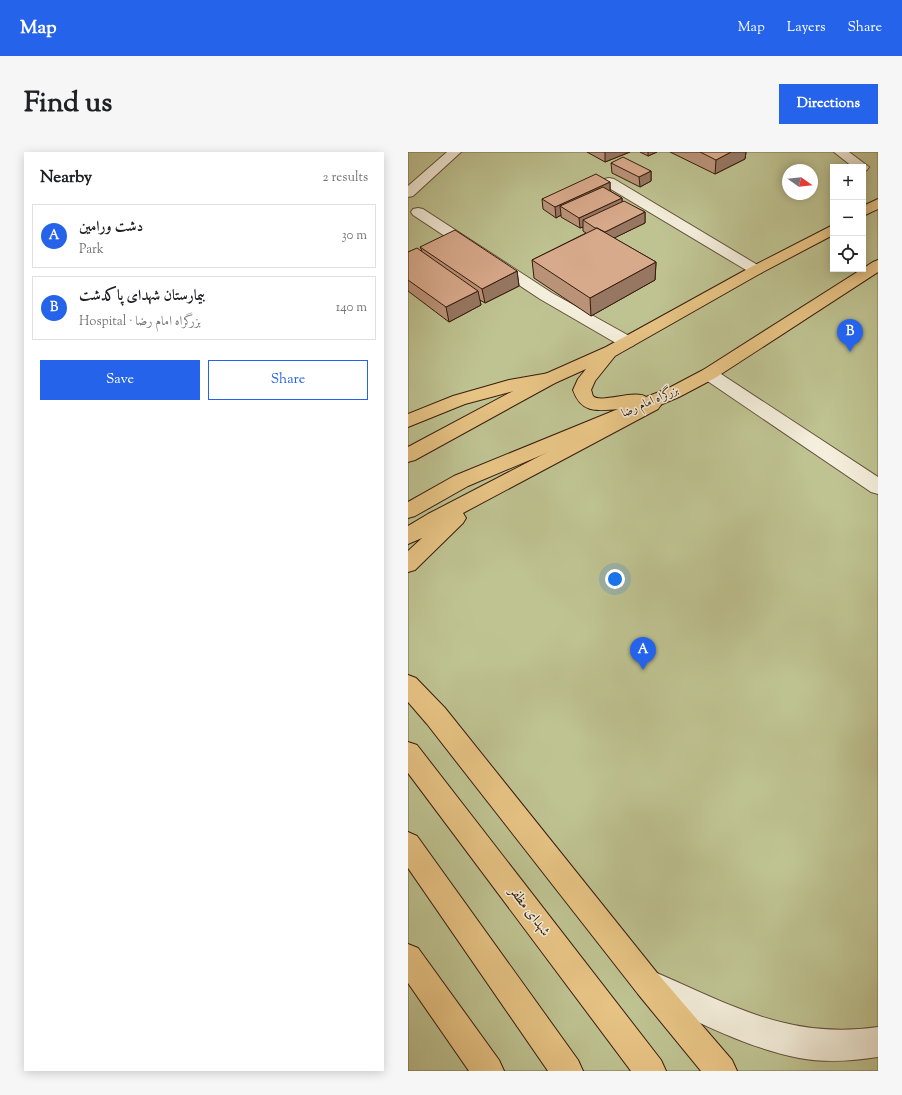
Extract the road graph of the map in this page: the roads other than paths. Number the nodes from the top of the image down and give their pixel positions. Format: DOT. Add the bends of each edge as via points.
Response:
graph roads {
  1 [pos="455,152"];
  2 [pos="840,152"];
  3 [pos="857,164"];
  4 [pos="609,182"];
  5 [pos="408,193"];
  6 [pos="878,203"];
  7 [pos="866,210"];
  8 [pos="418,212"];
  9 [pos="878,214"];
  10 [pos="866,217"];
  11 [pos="830,231"];
  12 [pos="878,265"];
  13 [pos="756,270"];
  14 [pos="620,346"];
  15 [pos="709,374"];
  16 [pos="549,379"];
  17 [pos="673,393"];
  18 [pos="408,421"];
  19 [pos="408,455"];
  20 [pos="878,488"];
  21 [pos="493,489"];
  22 [pos="408,511"];
  23 [pos="408,536"];
  24 [pos="408,564"];
  25 [pos="408,685"];
  26 [pos="408,753"];
  27 [pos="408,845"];
  28 [pos="408,958"];
  29 [pos="648,984"];
  30 [pos="878,1042"];
  31 [pos="488,1071"];
  32 [pos="568,1071"];
  33 [pos="650,1071"];
  34 [pos="721,1071"];
  1 -- 5 [label="street"];
  2 -- 3 [label="street"];
  4 -- 13 [label="street"];
  6 -- 7 [label="main road"];
  8 -- 14 [label="street"];
  9 -- 10 [label="main road"];
  11 -- 13 [label="main road"];
  12 -- 15 [label="main road, بزرگراه امام رضا"];
  13 -- 14 [label="main road"];
  14 -- 16 [label="main road"];
  14 -- 17 [label="main road" via="587,379 582,390 585,400 591,403 610,403"];
  15 -- 17 [label="main road, بزرگراه امام رضا"];
  15 -- 20 [label="street"];
  16 -- 18 [label="main road" via="509,386 460,400"];
  16 -- 19 [label="main road"];
  17 -- 21 [label="main road"];
  17 -- 22 [label="main road, بزرگراه امام رضا" via="461,481"];
  21 -- 23 [label="main road" via="435,518"];
  21 -- 24 [label="main road" via="442,530"];
  25 -- 29 [label="main road" via="436,716"];
  26 -- 33 [label="main road, شهدای مظفر"];
  27 -- 32 [label="main road"];
  28 -- 31 [label="main road"];
  29 -- 30 [label="street" via="752,1029 785,1039 820,1045"];
  29 -- 34 [label="main road"];
}
